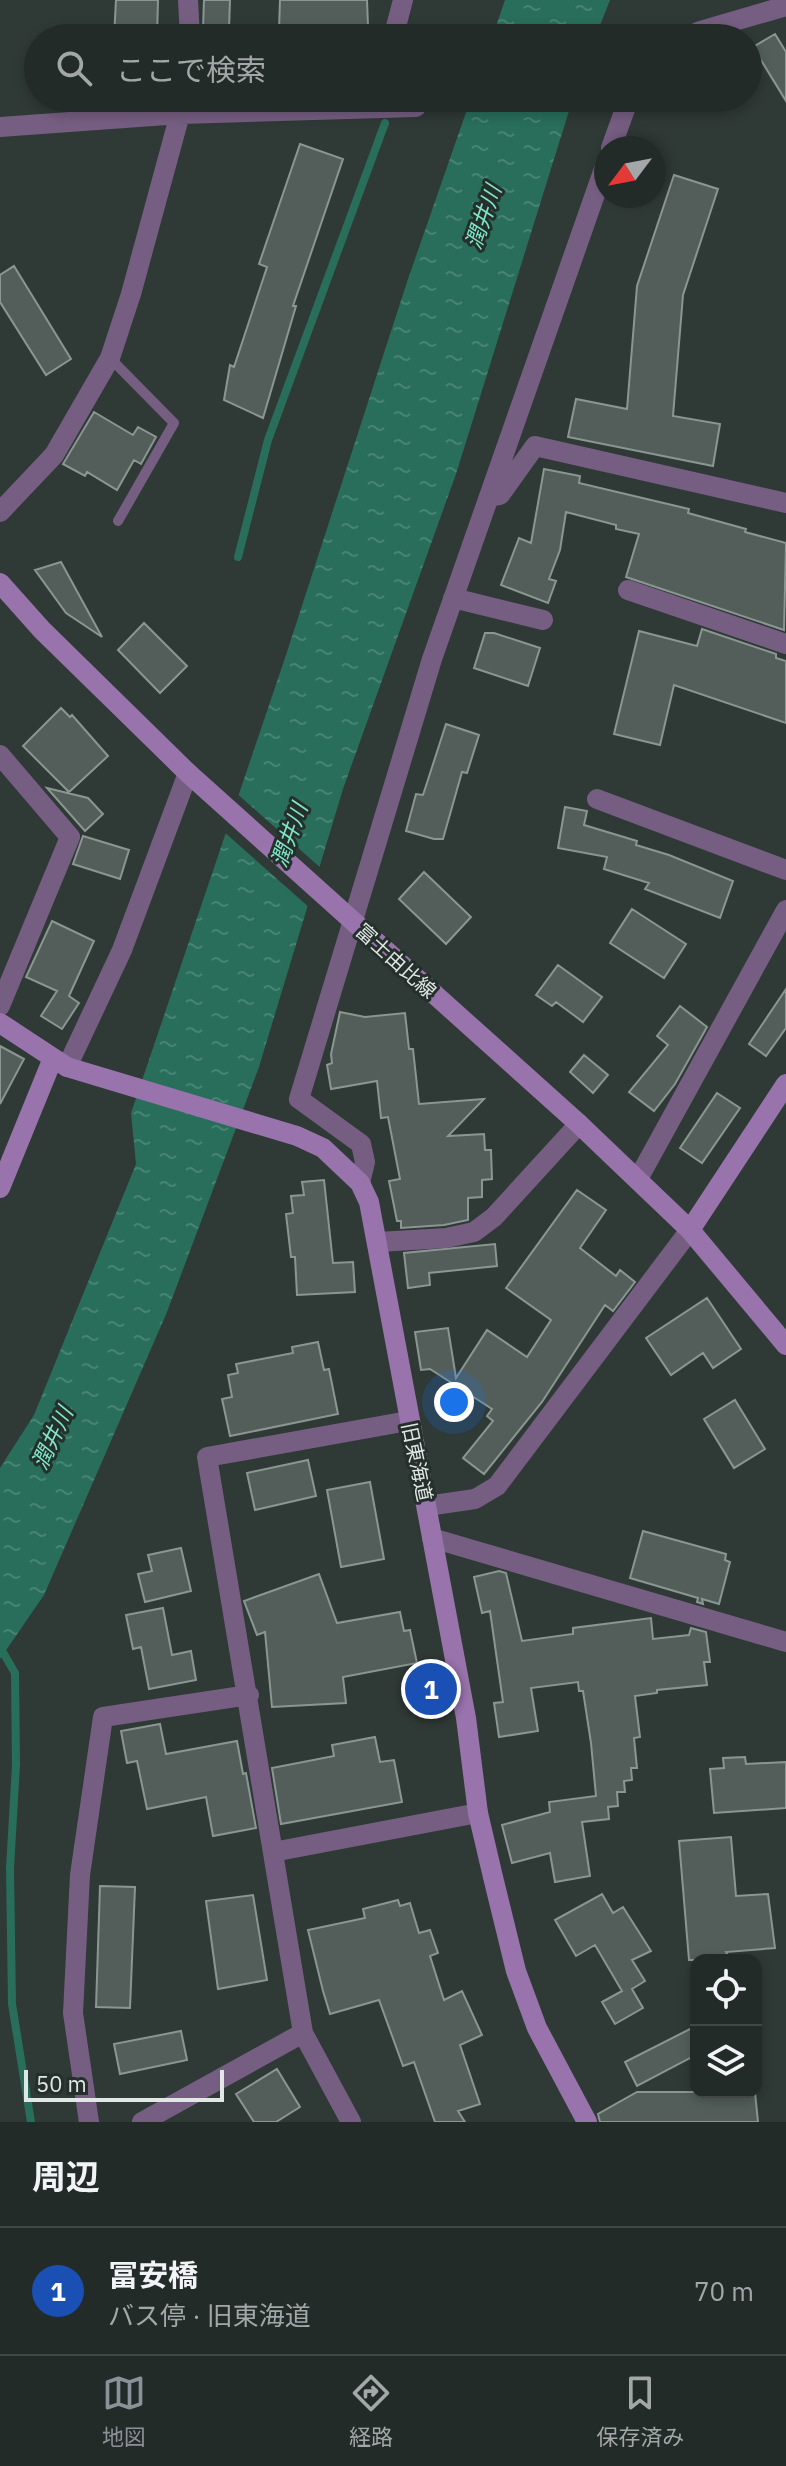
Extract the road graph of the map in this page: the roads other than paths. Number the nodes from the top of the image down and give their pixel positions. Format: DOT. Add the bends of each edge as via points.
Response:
graph roads {
  1 [pos="188,0"];
  2 [pos="403,0"];
  3 [pos="786,6"];
  4 [pos="189,24"];
  5 [pos="397,24"];
  6 [pos="724,24"];
  7 [pos="129,112"];
  8 [pos="179,112"];
  9 [pos="624,112"];
  10 [pos="0,127"];
  11 [pos="615,136"];
  12 [pos="594,197"];
  13 [pos="110,358"];
  14 [pos="489,497"];
  15 [pos="786,503"];
  16 [pos="0,512"];
  17 [pos="118,521"];
  18 [pos="0,583"];
  19 [pos="628,590"];
  20 [pos="453,598"];
  21 [pos="543,620"];
  22 [pos="786,644"];
  23 [pos="0,755"];
  24 [pos="194,778"];
  25 [pos="597,799"];
  26 [pos="786,870"];
  27 [pos="786,910"];
  28 [pos="345,915"];
  29 [pos="0,1006"];
  30 [pos="0,1023"];
  31 [pos="60,1063"];
  32 [pos="786,1084"];
  33 [pos="579,1124"];
  34 [pos="638,1179"];
  35 [pos="360,1183"];
  36 [pos="0,1188"];
  37 [pos="690,1230"];
  38 [pos="378,1242"];
  39 [pos="786,1345"];
  40 [pos="408,1421"];
  41 [pos="427,1506"];
  42 [pos="432,1538"];
  43 [pos="786,1642"];
  44 [pos="249,1695"];
  45 [pos="478,1813"];
  46 [pos="273,1852"];
  47 [pos="303,2033"];
  48 [pos="176,2103"];
  49 [pos="89,2122"];
  50 [pos="142,2122"];
  51 [pos="186,2122"];
  52 [pos="351,2122"];
  53 [pos="587,2122"];
  1 -- 4 [label="street"];
  2 -- 5 [label="street"];
  3 -- 6 [label="street"];
  7 -- 10 [label="street"];
  8 -- 13 [label="street"];
  9 -- 11 [label="street"];
  12 -- 14 [label="street"];
  13 -- 16 [label="street" via="54,455"];
  13 -- 17 [label="lane" via="174,423"];
  14 -- 15 [label="street" via="500,495 535,446"];
  14 -- 20 [label="street"];
  18 -- 24 [label="street, 富士由比線"];
  19 -- 22 [label="street"];
  20 -- 21 [label="street"];
  20 -- 28 [label="street"];
  23 -- 29 [label="street" via="70,837"];
  24 -- 28 [label="street, 富士由比線"];
  24 -- 31 [label="street" via="122,950"];
  25 -- 26 [label="street"];
  27 -- 34 [label="street"];
  28 -- 33 [label="street, 富士由比線"];
  28 -- 35 [label="street" via="299,1099 361,1144 365,1162"];
  30 -- 31 [label="street, 旧東海道"];
  31 -- 35 [label="street, 旧東海道" via="280,1129 323,1148"];
  31 -- 36 [label="street"];
  32 -- 37 [label="street"];
  33 -- 34 [label="street, 富士由比線"];
  33 -- 38 [label="street" via="474,1232"];
  34 -- 37 [label="street, 富士由比線"];
  35 -- 38 [label="street, 旧東海道"];
  37 -- 39 [label="street, 富士由比線"];
  37 -- 41 [label="street" via="497,1486 475,1499"];
  38 -- 40 [label="street, 旧東海道"];
  40 -- 41 [label="street, 旧東海道"];
  40 -- 44 [label="street" via="207,1457"];
  41 -- 42 [label="street, 旧東海道"];
  42 -- 43 [label="street"];
  42 -- 45 [label="street, 旧東海道"];
  44 -- 46 [label="street"];
  44 -- 49 [label="street" via="103,1717 80,1875 73,2013"];
  45 -- 46 [label="street"];
  45 -- 53 [label="street, 旧東海道" via="516,1971 537,2028"];
  46 -- 47 [label="street"];
  47 -- 48 [label="street"];
  47 -- 52 [label="street"];
  48 -- 50 [label="street"];
  48 -- 51 [label="street"];
}
